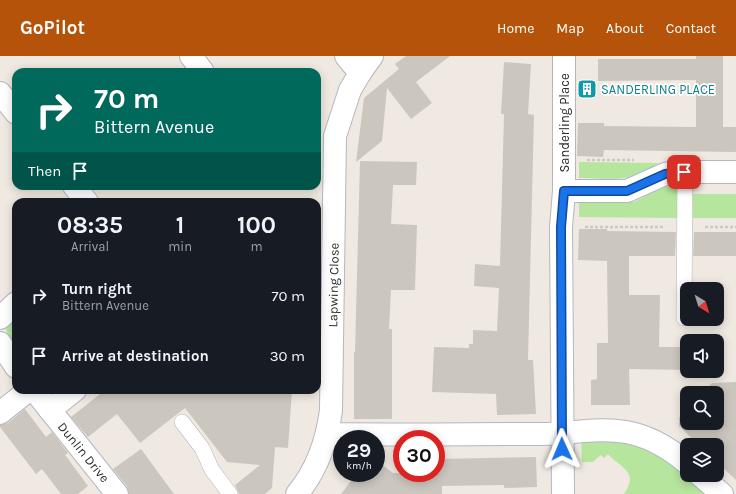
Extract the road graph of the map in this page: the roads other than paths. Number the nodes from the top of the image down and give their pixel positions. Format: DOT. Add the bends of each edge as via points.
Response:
graph roads {
  1 [pos="191,56"];
  2 [pos="346,56"];
  3 [pos="564,56"];
  4 [pos="366,65"];
  5 [pos="200,68"];
  6 [pos="0,93"];
  7 [pos="12,108"];
  8 [pos="684,172"];
  9 [pos="736,172"];
  10 [pos="77,190"];
  11 [pos="564,191"];
  12 [pos="84,198"];
  13 [pos="684,282"];
  14 [pos="12,307"];
  15 [pos="0,318"];
  16 [pos="0,343"];
  17 [pos="12,361"];
  18 [pos="24,394"];
  19 [pos="37,394"];
  20 [pos="70,394"];
  21 [pos="50,410"];
  22 [pos="0,412"];
  23 [pos="182,422"];
  24 [pos="327,434"];
  25 [pos="562,434"];
  26 [pos="680,458"];
  27 [pos="708,482"];
  28 [pos="117,494"];
  29 [pos="230,494"];
  30 [pos="297,494"];
  31 [pos="563,494"];
  32 [pos="722,494"];
  1 -- 5 [label="street"];
  2 -- 4 [label="street, Lapwing Close"];
  3 -- 11 [label="street, Sanderling Place"];
  4 -- 24 [label="street, Lapwing Close" via="346,102 335,136 331,410"];
  6 -- 7 [label="street"];
  8 -- 9 [label="street"];
  8 -- 11 [label="street" via="665,174 627,191"];
  8 -- 13 [label="lane"];
  10 -- 12 [label="street"];
  11 -- 25 [label="street, Sanderling Place" via="561,227"];
  14 -- 15 [label="street"];
  16 -- 17 [label="street"];
  18 -- 22 [label="street"];
  19 -- 21 [label="street, Dunlin Drive"];
  20 -- 21 [label="street, Dunlin Drive"];
  21 -- 28 [label="street, Dunlin Drive"];
  23 -- 29 [label="lane" via="202,448 209,466"];
  24 -- 25 [label="street"];
  24 -- 30 [label="street, Lapwing Close" via="317,462"];
  25 -- 26 [label="street" via="607,430 640,435 665,446"];
  25 -- 31 [label="street, Sanderling Place"];
  27 -- 32 [label="street"];
}
